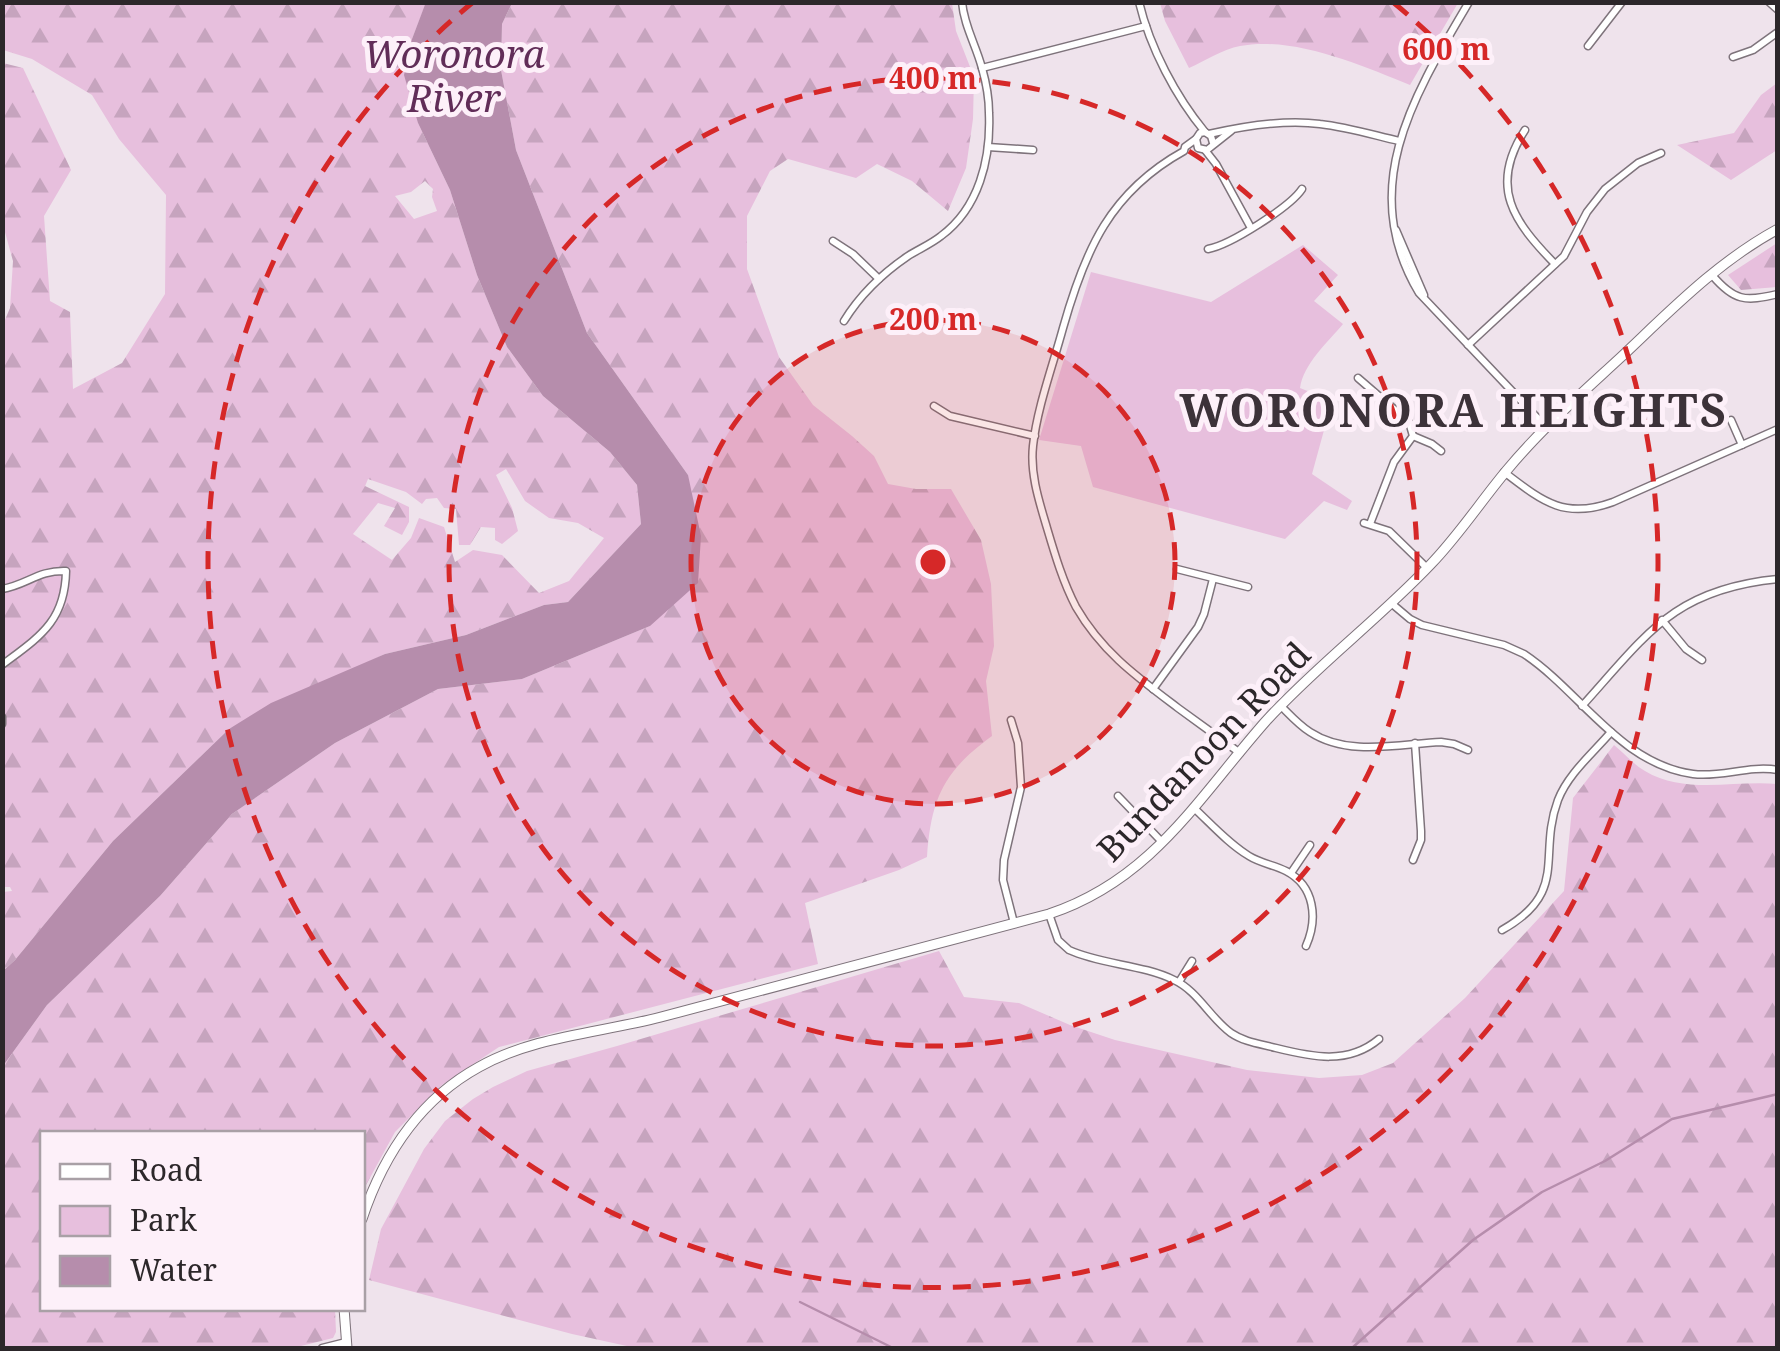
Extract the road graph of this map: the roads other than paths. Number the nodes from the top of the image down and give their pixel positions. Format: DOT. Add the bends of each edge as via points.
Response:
graph roads {
  1 [pos="962,2"];
  2 [pos="1139,2"];
  3 [pos="1469,2"];
  4 [pos="1622,2"];
  5 [pos="1769,2"];
  6 [pos="1778,10"];
  7 [pos="1146,26"];
  8 [pos="1778,32"];
  9 [pos="1588,46"];
  10 [pos="1733,56"];
  11 [pos="982,68"];
  12 [pos="1525,130"];
  13 [pos="1231,132"];
  14 [pos="1202,135"];
  15 [pos="1399,141"];
  16 [pos="988,147"];
  17 [pos="1207,147"];
  18 [pos="1033,150"];
  19 [pos="1184,151"];
  20 [pos="1660,153"];
  21 [pos="1302,189"];
  22 [pos="1251,228"];
  23 [pos="1778,229"];
  24 [pos="833,242"];
  25 [pos="1208,249"];
  26 [pos="1555,264"];
  27 [pos="1711,274"];
  28 [pos="879,279"];
  29 [pos="1778,294"];
  30 [pos="844,321"];
  31 [pos="1468,345"];
  32 [pos="1358,378"];
  33 [pos="934,406"];
  34 [pos="1731,420"];
  35 [pos="1546,428"];
  36 [pos="1778,430"];
  37 [pos="1035,436"];
  38 [pos="1412,436"];
  39 [pos="1742,445"];
  40 [pos="1441,451"];
  41 [pos="1504,472"];
  42 [pos="1428,568"];
  43 [pos="1177,569"];
  44 [pos="1778,578"];
  45 [pos="1213,579"];
  46 [pos="1248,587"];
  47 [pos="2,590"];
  48 [pos="1391,603"];
  49 [pos="1662,620"];
  50 [pos="1702,660"];
  51 [pos="2,666"];
  52 [pos="1153,689"];
  53 [pos="1281,706"];
  54 [pos="1582,706"];
  55 [pos="1011,720"];
  56 [pos="1612,732"];
  57 [pos="1415,743"];
  58 [pos="1468,750"];
  59 [pos="1240,753"];
  60 [pos="1778,770"];
  61 [pos="1118,796"];
  62 [pos="1195,809"];
  63 [pos="1162,842"];
  64 [pos="1310,846"];
  65 [pos="1413,860"];
  66 [pos="1290,874"];
  67 [pos="1048,914"];
  68 [pos="1014,923"];
  69 [pos="1502,930"];
  70 [pos="1306,946"];
  71 [pos="1192,960"];
  72 [pos="1179,982"];
  73 [pos="1380,1039"];
  74 [pos="365,1211"];
  75 [pos="344,1311"];
  76 [pos="346,1345"];
  77 [pos="322,1348"];
  1 -- 11 [label="street"];
  2 -- 7 [label="street"];
  3 -- 15 [label="street"];
  4 -- 9 [label="street"];
  5 -- 6 [label="street"];
  7 -- 11 [label="street"];
  7 -- 14 [label="street"];
  8 -- 10 [label="street"];
  11 -- 16 [label="street"];
  12 -- 26 [label="street" via="1511,156 1509,196 1523,229"];
  13 -- 14 [label="street"];
  13 -- 15 [label="street" via="1302,122"];
  13 -- 17 [label="street"];
  14 -- 17 [label="street"];
  14 -- 17 [label="street" via="1196,144"];
  14 -- 19 [label="street"];
  15 -- 31 [label="street" via="1392,190 1396,229 1424,295"];
  16 -- 18 [label="street"];
  16 -- 28 [label="street" via="969,208"];
  17 -- 19 [label="street"];
  17 -- 22 [label="street"];
  19 -- 37 [label="street" via="1129,193 1088,252"];
  20 -- 26 [label="street" via="1605,189"];
  21 -- 22 [label="street"];
  22 -- 25 [label="street"];
  23 -- 27 [label="street, Bundanoon Road"];
  24 -- 28 [label="street"];
  26 -- 31 [label="street"];
  27 -- 29 [label="street" via="1740,298"];
  27 -- 35 [label="street, Bundanoon Road"];
  28 -- 30 [label="street"];
  31 -- 35 [label="street"];
  32 -- 38 [label="street" via="1409,422"];
  33 -- 37 [label="street" via="950,416"];
  34 -- 39 [label="street"];
  35 -- 41 [label="street, Bundanoon Road"];
  36 -- 39 [label="street"];
  37 -- 52 [label="street" via="1036,486 1069,592 1108,652"];
  38 -- 40 [label="street"];
  38 -- 42 [label="street" via="1367,523 1396,536"];
  39 -- 41 [label="street" via="1587,510 1548,503"];
  41 -- 42 [label="street, Bundanoon Road"];
  42 -- 48 [label="street, Bundanoon Road"];
  43 -- 45 [label="street"];
  44 -- 49 [label="street" via="1710,592"];
  45 -- 46 [label="street"];
  45 -- 52 [label="street" via="1202,621"];
  47 -- 51 [label="street" via="43,572 66,571 66,588 43,635"];
  48 -- 53 [label="street, Bundanoon Road"];
  48 -- 54 [label="street" via="1422,625 1518,651"];
  49 -- 50 [label="street"];
  49 -- 54 [label="street"];
  52 -- 59 [label="street"];
  53 -- 57 [label="street" via="1334,744"];
  53 -- 59 [label="street, Bundanoon Road"];
  54 -- 56 [label="street"];
  55 -- 68 [label="street" via="1022,788 1003,880"];
  56 -- 60 [label="street" via="1642,757 1680,772"];
  56 -- 69 [label="street" via="1563,789 1549,870 1536,903"];
  57 -- 58 [label="street"];
  57 -- 65 [label="street" via="1421,840"];
  59 -- 62 [label="street, Bundanoon Road"];
  61 -- 63 [label="street"];
  62 -- 63 [label="street, Bundanoon Road"];
  62 -- 66 [label="street" via="1249,856"];
  63 -- 67 [label="street, Bundanoon Road" via="1104,890"];
  64 -- 66 [label="street"];
  66 -- 70 [label="street" via="1312,906"];
  67 -- 68 [label="street, Bundanoon Road"];
  67 -- 72 [label="street" via="1069,950"];
  68 -- 74 [label="street, Bundanoon Road" via="498,1058 447,1088 410,1124"];
  71 -- 72 [label="street"];
  72 -- 73 [label="street" via="1228,1030 1251,1042 1323,1057 1361,1052"];
  75 -- 76 [label="street"];
  76 -- 77 [label="street"];
}
